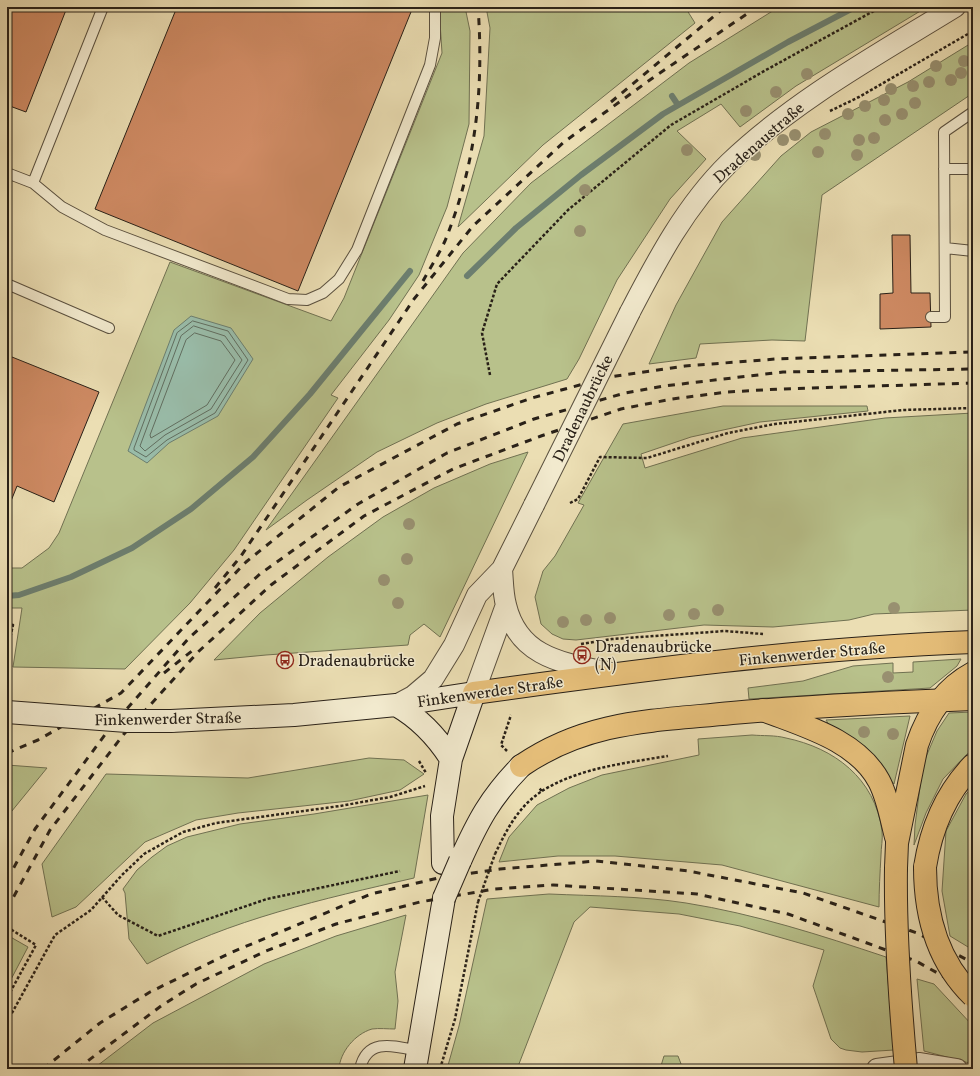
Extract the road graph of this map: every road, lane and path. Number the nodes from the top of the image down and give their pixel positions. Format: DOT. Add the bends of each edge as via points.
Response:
graph roads {
  1 [pos="103,7"];
  2 [pos="435,7"];
  3 [pos="881,7"];
  4 [pos="955,7"];
  5 [pos="973,31"];
  6 [pos="827,112"];
  7 [pos="973,112"];
  8 [pos="944,169"];
  9 [pos="973,169"];
  10 [pos="7,173"];
  11 [pos="33,183"];
  12 [pos="945,248"];
  13 [pos="973,251"];
  14 [pos="7,284"];
  15 [pos="630,312"];
  16 [pos="931,317"];
  17 [pos="109,328"];
  18 [pos="490,375"];
  19 [pos="973,408"];
  20 [pos="570,504"];
  21 [pos="502,569"];
  22 [pos="506,605"];
  23 [pos="7,624"];
  24 [pos="770,634"];
  25 [pos="973,642"];
  26 [pos="575,643"];
  27 [pos="7,652"];
  28 [pos="613,673"];
  29 [pos="973,673"];
  30 [pos="474,693"];
  31 [pos="973,699"];
  32 [pos="941,700"];
  33 [pos="396,705"];
  34 [pos="763,710"];
  35 [pos="7,712"];
  36 [pos="511,715"];
  37 [pos="668,756"];
  38 [pos="451,759"];
  39 [pos="514,759"];
  40 [pos="973,765"];
  41 [pos="447,783"];
  42 [pos="539,788"];
  43 [pos="542,791"];
  44 [pos="897,843"];
  45 [pos="451,862"];
  46 [pos="400,870"];
  47 [pos="102,897"];
  48 [pos="7,927"];
  49 [pos="973,996"];
  50 [pos="7,998"];
  51 [pos="7,1022"];
  52 [pos="416,1060"];
  53 [pos="360,1069"];
  54 [pos="440,1069"];
  55 [pos="877,1069"];
  56 [pos="906,1069"];
  57 [pos="956,1069"];
  1 -- 11 [label="lane"];
  2 -- 11 [label="lane" via="435,38 430,65 356,250 338,279 323,293 307,300 288,299 105,230 62,207"];
  3 -- 18 [label="path" via="671,125 568,210 497,284 482,333"];
  4 -- 15 [label="street, Dradenaustraße" via="810,98 776,122 728,164 694,204 663,251"];
  5 -- 6 [label="path" via="872,90"];
  7 -- 8 [label="lane" via="944,132"];
  8 -- 9 [label="lane"];
  8 -- 12 [label="lane"];
  10 -- 11 [label="lane"];
  12 -- 13 [label="lane"];
  12 -- 16 [label="lane" via="945,317"];
  14 -- 17 [label="lane"];
  15 -- 21 [label="street, Dradenaubrücke, bridge"];
  19 -- 20 [label="path" via="903,410 775,424 728,433 648,458 600,457 578,499"];
  21 -- 22 [label="street"];
  21 -- 33 [label="street" via="477,595 454,645 433,679 413,696"];
  22 -- 28 [label="street" via="522,639 536,650 565,663"];
  22 -- 30 [label="street"];
  23 -- 27 [label="path" via="13,625"];
  24 -- 26 [label="path" via="725,631"];
  25 -- 28 [label="main road, Finkenwerder Straße" via="736,659"];
  28 -- 30 [label="main road, Finkenwerder Straße"];
  29 -- 32 [label="main road" via="960,680"];
  30 -- 33 [label="main road, Finkenwerder Straße"];
  30 -- 38 [label="main road"];
  31 -- 32 [label="main road"];
  32 -- 34 [label="main road"];
  32 -- 44 [label="main road" via="929,715 917,745"];
  33 -- 35 [label="main road, Finkenwerder Straße, bridge" via="294,715 171,721 90,719"];
  33 -- 38 [label="main road" via="430,732"];
  34 -- 39 [label="main road" via="614,726"];
  34 -- 44 [label="main road" via="825,735 862,759 878,780 884,793"];
  36 -- 39 [label="path" via="501,745"];
  37 -- 43 [label="path" via="595,769"];
  38 -- 41 [label="main road"];
  39 -- 45 [label="main road"];
  40 -- 49 [label="main road, bridge" via="951,794 936,821 925,867 925,890 932,927 951,969"];
  41 -- 45 [label="main road" via="442,816"];
  41 -- 47 [label="path" via="421,786 390,796 340,806 216,823 183,832 144,854"];
  42 -- 43 [label="path"];
  43 -- 54 [label="path, bridge" via="517,815 487,875 470,936 455,1019"];
  44 -- 56 [label="main road, bridge" via="895,903"];
  45 -- 52 [label="main road"];
  46 -- 47 [label="path" via="267,899 158,936 118,915"];
  47 -- 51 [label="path" via="91,910 55,936"];
  48 -- 50 [label="path" via="36,945"];
  52 -- 53 [label="lane" via="392,1045 378,1046 368,1051"];
  55 -- 57 [label="street" via="920,1063"];
}
